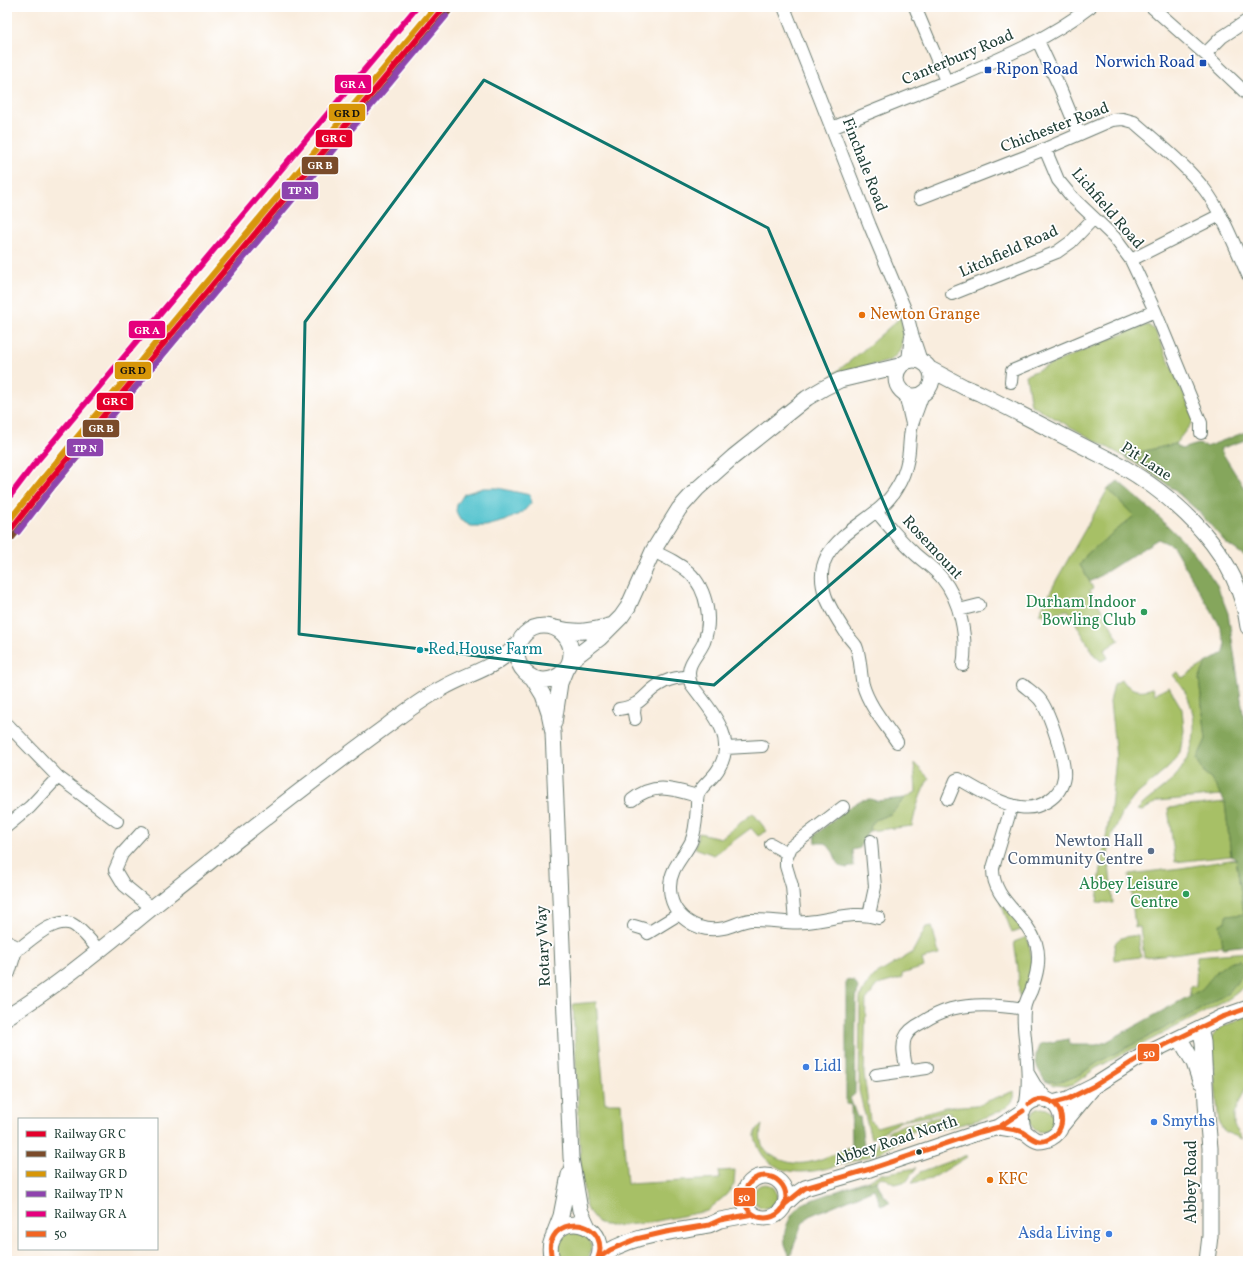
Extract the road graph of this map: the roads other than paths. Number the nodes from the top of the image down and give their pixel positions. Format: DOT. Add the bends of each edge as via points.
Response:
graph roads {
  1 [pos="784,7"];
  2 [pos="915,7"];
  3 [pos="1090,7"];
  4 [pos="1152,7"];
  5 [pos="1248,20"];
  6 [pos="1038,41"];
  7 [pos="1205,54"];
  8 [pos="946,81"];
  9 [pos="1248,96"];
  10 [pos="832,128"];
  11 [pos="1079,134"];
  12 [pos="1045,149"];
  13 [pos="920,198"];
  14 [pos="1220,215"];
  15 [pos="1094,218"];
  16 [pos="1131,260"];
  17 [pos="1248,275"];
  18 [pos="952,294"];
  19 [pos="1155,311"];
  20 [pos="915,364"];
  21 [pos="866,375"];
  22 [pos="1011,382"];
  23 [pos="964,387"];
  24 [pos="902,391"];
  25 [pos="925,392"];
  26 [pos="912,426"];
  27 [pos="1201,433"];
  28 [pos="876,511"];
  29 [pos="653,551"];
  30 [pos="979,605"];
  31 [pos="959,610"];
  32 [pos="614,625"];
  33 [pos="1248,627"];
  34 [pos="555,628"];
  35 [pos="519,642"];
  36 [pos="568,665"];
  37 [pos="963,665"];
  38 [pos="490,667"];
  39 [pos="530,675"];
  40 [pos="689,677"];
  41 [pos="1030,686"];
  42 [pos="636,705"];
  43 [pos="619,709"];
  44 [pos="635,719"];
  45 [pos="7,724"];
  46 [pos="552,732"];
  47 [pos="897,742"];
  48 [pos="762,746"];
  49 [pos="726,748"];
  50 [pos="58,777"];
  51 [pos="697,796"];
  52 [pos="632,800"];
  53 [pos="948,800"];
  54 [pos="1012,805"];
  55 [pos="843,807"];
  56 [pos="117,822"];
  57 [pos="7,826"];
  58 [pos="142,832"];
  59 [pos="871,841"];
  60 [pos="771,844"];
  61 [pos="787,853"];
  62 [pos="152,908"];
  63 [pos="679,914"];
  64 [pos="795,922"];
  65 [pos="634,926"];
  66 [pos="12,945"];
  67 [pos="99,950"];
  68 [pos="7,974"];
  69 [pos="1248,996"];
  70 [pos="1248,1008"];
  71 [pos="1024,1009"];
  72 [pos="7,1017"];
  73 [pos="1222,1017"];
  74 [pos="1200,1028"];
  75 [pos="1180,1039"];
  76 [pos="927,1068"];
  77 [pos="907,1070"];
  78 [pos="1028,1073"];
  79 [pos="876,1075"];
  80 [pos="1094,1086"];
  81 [pos="1051,1102"];
  82 [pos="1206,1103"];
  83 [pos="1024,1109"];
  84 [pos="1062,1125"];
  85 [pos="999,1127"];
  86 [pos="1026,1133"];
  87 [pos="571,1158"];
  88 [pos="777,1181"];
  89 [pos="805,1188"];
  90 [pos="745,1192"];
  91 [pos="784,1206"];
  92 [pos="753,1214"];
  93 [pos="720,1220"];
  94 [pos="591,1230"];
  95 [pos="554,1236"];
  96 [pos="633,1240"];
  97 [pos="598,1260"];
  98 [pos="553,1261"];
  99 [pos="1207,1261"];
  1 -- 10 [label="street, Finchale Road"];
  2 -- 8 [label="street"];
  3 -- 6 [label="street, Canterbury Road"];
  4 -- 7 [label="street"];
  5 -- 7 [label="street" via="1222,37"];
  6 -- 8 [label="street, Canterbury Road"];
  6 -- 11 [label="street"];
  7 -- 9 [label="street"];
  8 -- 10 [label="street, Canterbury Road"];
  10 -- 20 [label="street, Finchale Road" via="907,314"];
  11 -- 12 [label="street, Chichester Road"];
  11 -- 14 [label="street, Chichester Road" via="1112,120 1124,119 1134,122 1188,170 1206,191"];
  12 -- 13 [label="street, Chichester Road"];
  12 -- 15 [label="street, Lichfield Road" via="1058,180"];
  14 -- 16 [label="street"];
  14 -- 17 [label="street, Chichester Road"];
  15 -- 16 [label="street, Lichfield Road" via="1114,237"];
  15 -- 18 [label="street, Litchfield Road" via="1058,252"];
  16 -- 19 [label="street, Lichfield Road"];
  19 -- 22 [label="street" via="1012,371"];
  19 -- 27 [label="street, Lichfield Road" via="1201,423"];
  20 -- 21 [label="street"];
  20 -- 23 [label="street, Pit Lane"];
  20 -- 24 [label="street" via="895,377"];
  20 -- 25 [label="street" via="932,376"];
  21 -- 24 [label="street"];
  21 -- 29 [label="street" via="840,380 807,398 733,457 679,509"];
  23 -- 25 [label="street"];
  23 -- 33 [label="street, Pit Lane" via="1120,465 1160,492 1201,529 1221,555 1242,597"];
  24 -- 25 [label="street" via="911,396"];
  24 -- 26 [label="street"];
  25 -- 26 [label="street"];
  26 -- 28 [label="street" via="903,477 889,500"];
  28 -- 31 [label="street, Rosemount" via="900,540 942,578 952,592"];
  28 -- 47 [label="street" via="836,543 826,557 822,581 828,602 856,646 869,700"];
  29 -- 32 [label="street" via="628,607"];
  29 -- 40 [label="street" via="677,563 702,588 709,617 704,642 691,662"];
  30 -- 31 [label="street"];
  31 -- 37 [label="street, Rosemount" via="964,640"];
  32 -- 34 [label="street" via="586,632 570,632"];
  32 -- 36 [label="street"];
  34 -- 35 [label="street" via="532,628"];
  34 -- 36 [label="street" via="568,642 571,652"];
  35 -- 38 [label="street" via="506,656"];
  35 -- 39 [label="street" via="518,659 522,668"];
  36 -- 39 [label="street" via="559,675 550,679 541,680"];
  36 -- 46 [label="street, Rotary Way" via="560,683"];
  38 -- 39 [label="street" via="509,668"];
  38 -- 62 [label="street" via="464,676 419,703 344,757"];
  39 -- 46 [label="street, Rotary Way" via="543,695"];
  40 -- 42 [label="street" via="664,682"];
  40 -- 49 [label="street" via="691,684 722,727"];
  41 -- 54 [label="street" via="1048,711 1064,777 1061,786 1050,800 1033,807"];
  42 -- 43 [label="street"];
  42 -- 44 [label="street"];
  45 -- 50 [label="street"];
  46 -- 87 [label="street, Rotary Way"];
  48 -- 49 [label="street"];
  49 -- 51 [label="street" via="722,764"];
  50 -- 56 [label="street"];
  50 -- 57 [label="street" via="30,807"];
  51 -- 52 [label="street" via="671,789 644,786"];
  51 -- 63 [label="street" via="691,841 678,860 670,882 673,903"];
  53 -- 54 [label="street" via="956,780 959,780"];
  54 -- 71 [label="street" via="993,868 993,877 999,891 1032,934 1036,944 1038,969"];
  55 -- 61 [label="street" via="791,847"];
  58 -- 62 [label="street" via="122,854 115,870 124,885"];
  59 -- 64 [label="street" via="875,887 874,917 852,915"];
  60 -- 61 [label="street"];
  61 -- 64 [label="street" via="786,866 792,886"];
  62 -- 67 [label="street"];
  63 -- 64 [label="street" via="689,923 712,929 750,920"];
  63 -- 65 [label="street" via="647,938 644,929"];
  66 -- 67 [label="street" via="20,948 54,924 65,923 80,930"];
  66 -- 68 [label="street"];
  67 -- 72 [label="street"];
  69 -- 73 [label="street"];
  70 -- 73 [label="street"];
  71 -- 77 [label="street" via="970,1006 952,1008 937,1014 916,1026 906,1036 903,1046"];
  71 -- 78 [label="street"];
  73 -- 74 [label="street"];
  74 -- 75 [label="street"];
  74 -- 82 [label="street, Abbey Road"];
  75 -- 80 [label="street" via="1140,1057"];
  75 -- 82 [label="street, Abbey Road" via="1196,1069"];
  76 -- 77 [label="street"];
  77 -- 79 [label="street"];
  78 -- 81 [label="street"];
  78 -- 83 [label="street"];
  80 -- 81 [label="street" via="1068,1099"];
  80 -- 84 [label="street"];
  81 -- 83 [label="street" via="1042,1099 1032,1102"];
  81 -- 84 [label="street" via="1061,1113"];
  82 -- 99 [label="street, Abbey Road" via="1210,1148 1210,1236"];
  83 -- 85 [label="street, Abbey Road North"];
  83 -- 86 [label="street" via="1021,1118"];
  84 -- 86 [label="street" via="1055,1136 1046,1140 1039,1141"];
  85 -- 86 [label="street, Abbey Road North"];
  85 -- 89 [label="street, Abbey Road North"];
  87 -- 94 [label="street, Rotary Way" via="580,1210"];
  87 -- 95 [label="street, Rotary Way" via="568,1187"];
  88 -- 89 [label="street, Abbey Road North"];
  88 -- 90 [label="street" via="770,1177 759,1177 747,1186"];
  88 -- 91 [label="street" via="786,1197"];
  89 -- 91 [label="street, Abbey Road North"];
  90 -- 92 [label="street" via="746,1207"];
  90 -- 93 [label="street"];
  91 -- 92 [label="street" via="775,1216 768,1218 759,1218"];
  92 -- 93 [label="street"];
  93 -- 96 [label="street" via="709,1225"];
  94 -- 95 [label="street" via="573,1224 565,1226"];
  94 -- 96 [label="street"];
  94 -- 97 [label="street, Rotary Way" via="600,1244"];
  95 -- 98 [label="street, Rotary Way" via="550,1245"];
  96 -- 97 [label="street" via="608,1251"];
}
